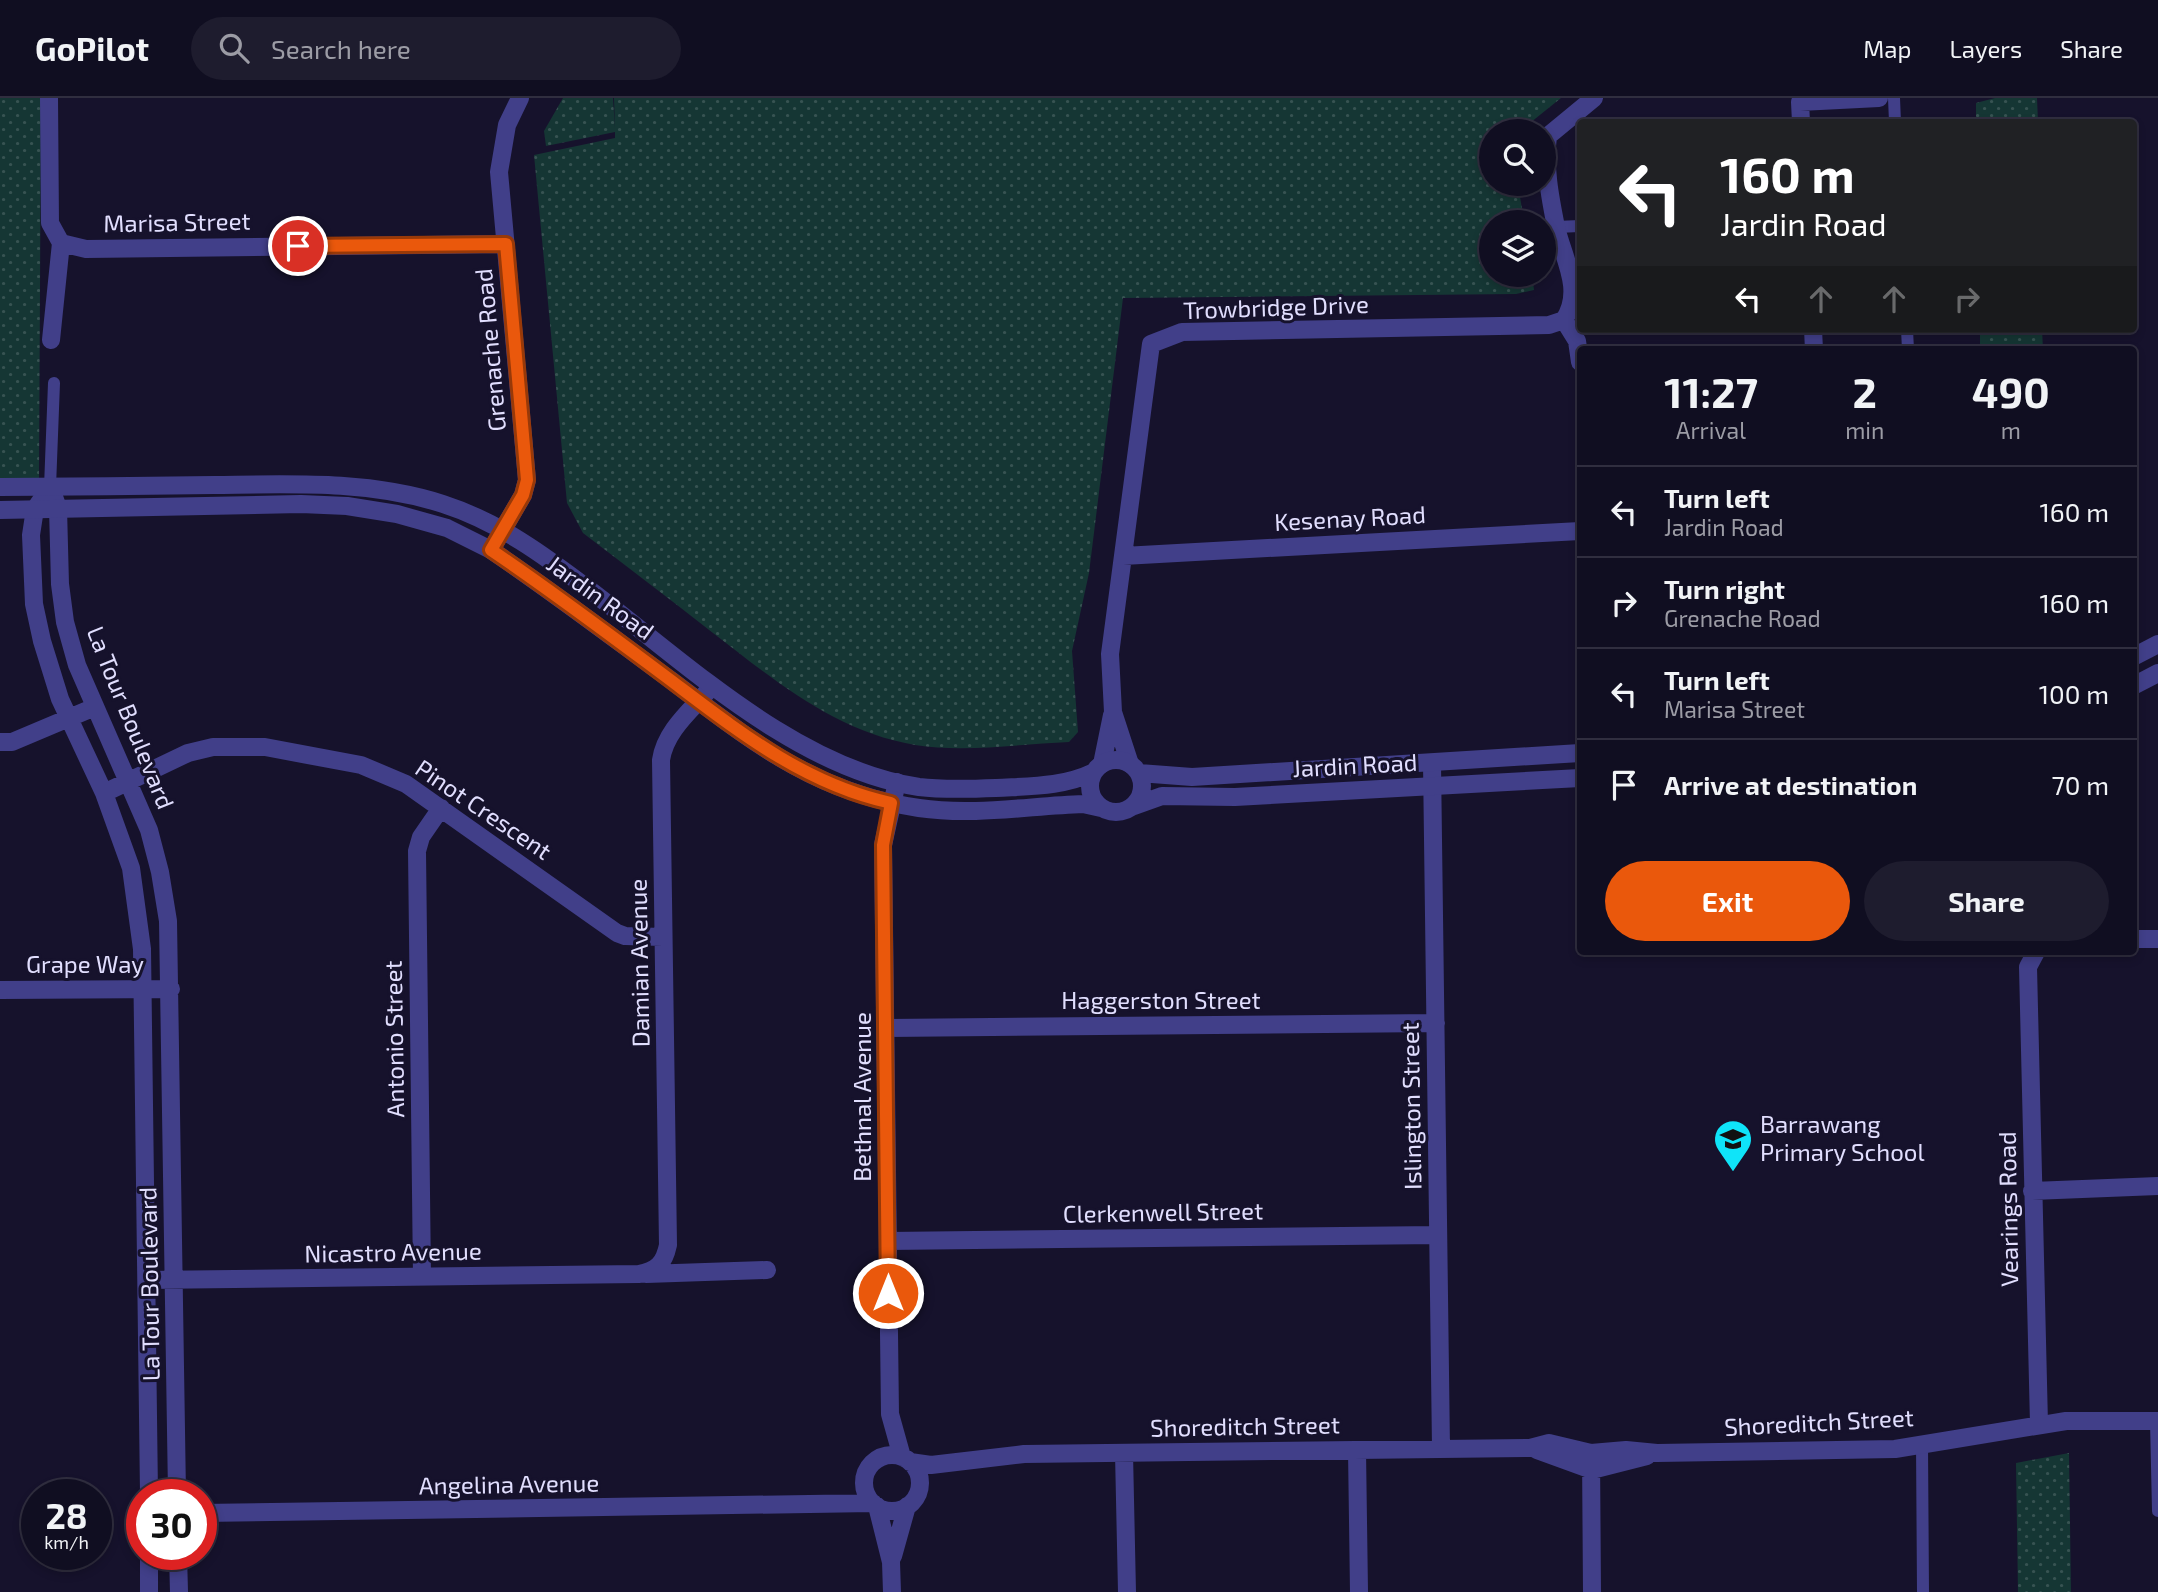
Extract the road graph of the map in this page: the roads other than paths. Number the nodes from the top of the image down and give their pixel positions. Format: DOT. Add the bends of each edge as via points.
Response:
graph roads {
  1 [pos="49,98"];
  2 [pos="520,98"];
  3 [pos="1594,98"];
  4 [pos="1879,98"];
  5 [pos="1894,98"];
  6 [pos="1801,119"];
  7 [pos="1895,119"];
  8 [pos="1553,210"];
  9 [pos="1577,226"];
  10 [pos="1556,227"];
  11 [pos="61,243"];
  12 [pos="506,244"];
  13 [pos="1564,320"];
  14 [pos="51,340"];
  15 [pos="1578,346"];
  16 [pos="54,383"];
  17 [pos="0,487"];
  18 [pos="50,488"];
  19 [pos="58,508"];
  20 [pos="34,509"];
  21 [pos="0,510"];
  22 [pos="503,530"];
  23 [pos="1577,531"];
  24 [pos="491,550"];
  25 [pos="1123,556"];
  26 [pos="2158,644"];
  27 [pos="2137,655"];
  28 [pos="2158,673"];
  29 [pos="2137,683"];
  30 [pos="715,685"];
  31 [pos="699,702"];
  32 [pos="95,707"];
  33 [pos="1113,712"];
  34 [pos="70,719"];
  35 [pos="0,742"];
  36 [pos="1577,753"];
  37 [pos="1432,763"];
  38 [pos="1098,768"];
  39 [pos="1135,768"];
  40 [pos="1577,778"];
  41 [pos="129,781"];
  42 [pos="897,782"];
  43 [pos="1433,786"];
  44 [pos="104,793"];
  45 [pos="891,803"];
  46 [pos="1134,806"];
  47 [pos="442,808"];
  48 [pos="1101,808"];
  49 [pos="663,937"];
  50 [pos="2137,939"];
  51 [pos="2158,939"];
  52 [pos="2034,955"];
  53 [pos="171,989"];
  54 [pos="0,990"];
  55 [pos="141,990"];
  56 [pos="1436,1023"];
  57 [pos="887,1028"];
  58 [pos="2158,1186"];
  59 [pos="2032,1191"];
  60 [pos="1438,1235"];
  61 [pos="888,1241"];
  62 [pos="665,1259"];
  63 [pos="767,1270"];
  64 [pos="639,1274"];
  65 [pos="422,1277"];
  66 [pos="147,1280"];
  67 [pos="175,1280"];
  68 [pos="890,1414"];
  69 [pos="2157,1421"];
  70 [pos="2039,1424"];
  71 [pos="1922,1444"];
  72 [pos="1441,1448"];
  73 [pos="1357,1450"];
  74 [pos="1124,1453"];
  75 [pos="906,1460"];
  76 [pos="1591,1461"];
  77 [pos="960,1463"];
  78 [pos="868,1471"];
  79 [pos="149,1479"];
  80 [pos="177,1479"];
  81 [pos="913,1499"];
  82 [pos="818,1504"];
  83 [pos="875,1505"];
  84 [pos="2158,1511"];
  85 [pos="217,1513"];
  86 [pos="891,1562"];
  87 [pos="149,1570"];
  88 [pos="178,1570"];
  89 [pos="149,1592"];
  90 [pos="179,1592"];
  91 [pos="891,1592"];
  92 [pos="1127,1592"];
  93 [pos="1359,1592"];
  94 [pos="1592,1592"];
  95 [pos="1923,1592"];
  1 -- 11 [label="street" via="50,223"];
  2 -- 12 [label="street, Grenache Road" via="507,125 499,172"];
  3 -- 8 [label="street" via="1548,136 1545,156"];
  4 -- 6 [label="street" via="1800,102"];
  5 -- 7 [label="lane"];
  9 -- 10 [label="lane"];
  10 -- 13 [label="street" via="1573,299"];
  11 -- 12 [label="street, Marisa Street" via="86,249"];
  11 -- 14 [label="street"];
  12 -- 22 [label="street, Grenache Road" via="527,480"];
  13 -- 15 [label="street"];
  13 -- 25 [label="street, Trowbridge Drive" via="1549,325 1182,332 1151,344"];
  16 -- 18 [label="lane"];
  17 -- 18 [label="street, Jardin Road"];
  18 -- 19 [label="street, La Tour Boulevard"];
  18 -- 20 [label="street"];
  18 -- 22 [label="street, Jardin Road" via="371,487 443,504"];
  19 -- 20 [label="street, Jardin Road"];
  19 -- 24 [label="street, Jardin Road" via="347,506 447,528"];
  19 -- 32 [label="street, La Tour Boulevard" via="65,622"];
  20 -- 21 [label="street, Jardin Road"];
  20 -- 34 [label="street, La Tour Boulevard" via="34,604 49,668"];
  22 -- 24 [label="street, Grenache Road"];
  22 -- 30 [label="street, Jardin Road" via="549,559"];
  23 -- 25 [label="street, Kesenay Road"];
  24 -- 31 [label="street, Jardin Road"];
  25 -- 33 [label="street, Trowbridge Drive" via="1110,654"];
  26 -- 27 [label="street"];
  28 -- 29 [label="street"];
  30 -- 31 [label="street, Damian Avenue"];
  30 -- 42 [label="street, Jardin Road" via="792,741 842,765"];
  31 -- 45 [label="street, Jardin Road" via="795,769 836,788"];
  31 -- 49 [label="street, Damian Avenue" via="663,747"];
  32 -- 34 [label="street"];
  32 -- 41 [label="street, La Tour Boulevard"];
  33 -- 38 [label="street, Trowbridge Drive"];
  33 -- 39 [label="street, Trowbridge Drive"];
  34 -- 35 [label="street" via="12,742"];
  34 -- 44 [label="street, La Tour Boulevard"];
  36 -- 37 [label="street, Jardin Road"];
  37 -- 39 [label="street, Jardin Road" via="1192,777"];
  37 -- 43 [label="street, Islington Street"];
  38 -- 39 [label="street" via="1116,760"];
  38 -- 42 [label="street, Jardin Road" via="1061,785 920,787"];
  38 -- 48 [label="street" via="1091,779 1091,796"];
  39 -- 46 [label="street" via="1143,787"];
  40 -- 43 [label="street, Jardin Road"];
  41 -- 44 [label="street, Pinot Crescent"];
  41 -- 47 [label="street, Pinot Crescent" via="188,753 213,747 265,747 361,765 406,784"];
  41 -- 53 [label="street, La Tour Boulevard" via="160,872"];
  42 -- 45 [label="street, Bethnal Avenue"];
  43 -- 46 [label="street, Jardin Road" via="1235,797 1162,796"];
  43 -- 56 [label="street, Islington Street"];
  44 -- 55 [label="street, La Tour Boulevard" via="131,868 142,949"];
  45 -- 48 [label="street, Jardin Road" via="950,812 1083,804"];
  45 -- 57 [label="street, Bethnal Avenue" via="883,845"];
  46 -- 48 [label="street" via="1118,813"];
  47 -- 49 [label="street, Pinot Crescent" via="617,933"];
  47 -- 65 [label="street, Antonio Street" via="421,837 417,851"];
  49 -- 62 [label="street, Damian Avenue"];
  50 -- 51 [label="street"];
  52 -- 59 [label="street, Vearings Road" via="2028,967"];
  53 -- 55 [label="street, Grape Way"];
  53 -- 67 [label="street, La Tour Boulevard"];
  54 -- 55 [label="street, Grape Way"];
  55 -- 66 [label="street, La Tour Boulevard"];
  56 -- 57 [label="street, Haggerston Street"];
  56 -- 60 [label="street, Islington Street"];
  57 -- 61 [label="street, Bethnal Avenue"];
  58 -- 59 [label="street"];
  59 -- 70 [label="street, Vearings Road"];
  60 -- 61 [label="street, Clerkenwell Street"];
  60 -- 72 [label="street, Islington Street"];
  61 -- 68 [label="street, Bethnal Avenue"];
  62 -- 64 [label="street, Nicastro Avenue" via="654,1270"];
  63 -- 64 [label="street, Nicastro Avenue"];
  64 -- 65 [label="street, Nicastro Avenue"];
  65 -- 67 [label="street, Nicastro Avenue"];
  66 -- 67 [label="street, Nicastro Avenue"];
  66 -- 79 [label="street, La Tour Boulevard"];
  67 -- 80 [label="street, La Tour Boulevard"];
  68 -- 75 [label="street, Bethnal Avenue"];
  68 -- 78 [label="street, Bethnal Avenue"];
  69 -- 70 [label="street, Shoreditch Street"];
  69 -- 84 [label="lane"];
  70 -- 71 [label="street, Shoreditch Street"];
  71 -- 76 [label="street, Shoreditch Street" via="1858,1451 1657,1453"];
  71 -- 95 [label="lane"];
  72 -- 73 [label="street, Shoreditch Street"];
  72 -- 76 [label="street, Shoreditch Street" via="1530,1448 1549,1443"];
  73 -- 74 [label="street, Shoreditch Street"];
  73 -- 93 [label="street"];
  74 -- 77 [label="street, Shoreditch Street" via="1024,1454"];
  74 -- 92 [label="street"];
  75 -- 77 [label="street, Shoreditch Street" via="931,1465"];
  75 -- 78 [label="street" via="885,1456"];
  75 -- 81 [label="street" via="919,1476"];
  76 -- 94 [label="street"];
  77 -- 81 [label="street, Shoreditch Street"];
  78 -- 82 [label="street, Angelina Avenue" via="845,1494"];
  78 -- 83 [label="street" via="866,1490"];
  81 -- 83 [label="street" via="892,1511"];
  81 -- 86 [label="street"];
  82 -- 83 [label="street, Angelina Avenue"];
  82 -- 85 [label="street, Angelina Avenue"];
  83 -- 86 [label="street"];
  86 -- 91 [label="street"];
  87 -- 89 [label="street"];
  88 -- 90 [label="street"];
}
